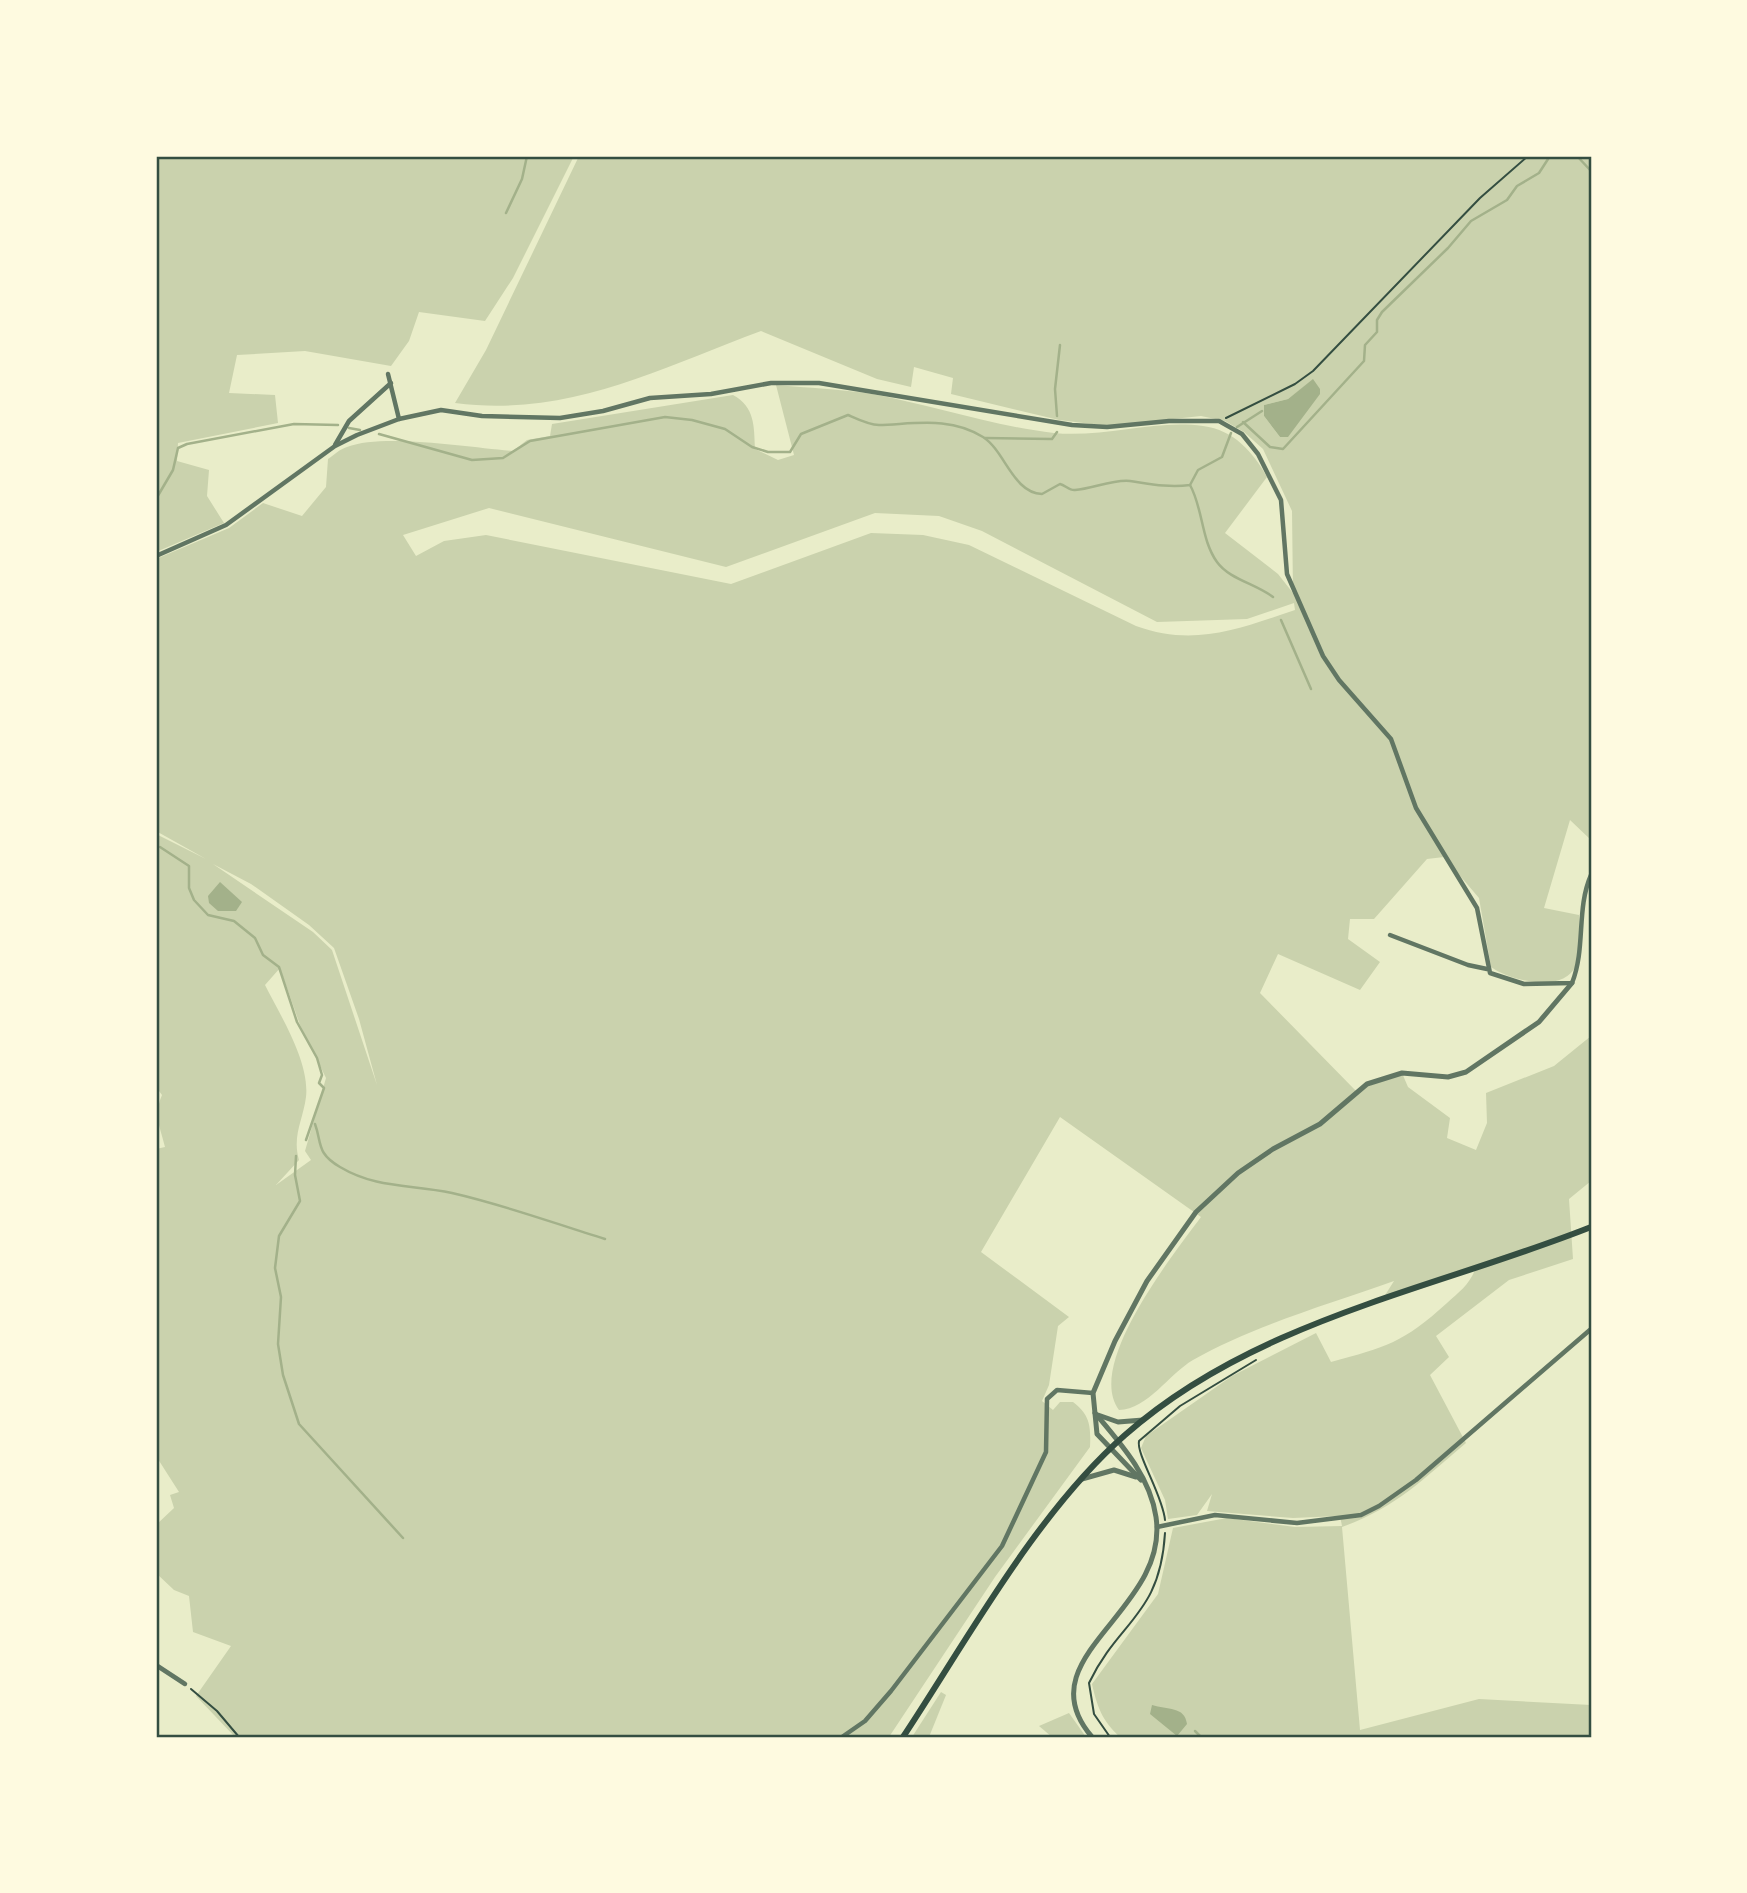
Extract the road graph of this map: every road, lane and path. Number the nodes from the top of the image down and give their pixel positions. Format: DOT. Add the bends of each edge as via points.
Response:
graph roads {
  1 [pos="1528,156"];
  2 [pos="388,374"];
  3 [pos="391,383"];
  4 [pos="399,419"];
  5 [pos="1219,421"];
  6 [pos="334,446"];
  7 [pos="156,556"];
  8 [pos="1591,875"];
  9 [pos="1390,935"];
  10 [pos="1487,969"];
  11 [pos="1572,983"];
  12 [pos="1591,1227"];
  13 [pos="1591,1329"];
  14 [pos="1093,1393"];
  15 [pos="1095,1413"];
  16 [pos="1143,1420"];
  17 [pos="1118,1441"];
  18 [pos="1109,1450"];
  19 [pos="1082,1479"];
  20 [pos="1141,1480"];
  21 [pos="1157,1527"];
  22 [pos="156,1665"];
  23 [pos="185,1684"];
  24 [pos="239,1737"];
  25 [pos="842,1737"];
  26 [pos="903,1737"];
  27 [pos="1091,1737"];
  1 -- 5 [label="path" via="1480,198 1312,371"];
  2 -- 3 [label="street"];
  3 -- 4 [label="street"];
  3 -- 6 [label="street" via="349,421"];
  4 -- 5 [label="street" via="441,410 560,418 650,398 781,382 869,389 1072,425"];
  4 -- 6 [label="street"];
  5 -- 10 [label="street" via="1242,434 1268,467 1282,508 1290,581 1323,656 1391,739 1407,791 1477,908"];
  6 -- 7 [label="street" via="226,525"];
  8 -- 11 [label="street" via="1584,896 1580,965"];
  9 -- 10 [label="street"];
  10 -- 11 [label="street" via="1524,985"];
  11 -- 14 [label="street" via="1539,1022 1466,1072 1448,1077 1402,1073 1382,1077 1356,1091 1320,1124 1238,1173 1196,1212 1171,1245 1115,1340"];
  12 -- 16 [label="main road" via="1294,1332 1224,1366"];
  13 -- 21 [label="street" via="1416,1480 1361,1515 1297,1523 1215,1515"];
  14 -- 15 [label="street"];
  14 -- 25 [label="street" via="1057,1390 1047,1399 1046,1452 1002,1546 891,1691 865,1721"];
  15 -- 16 [label="street" via="1118,1422"];
  15 -- 17 [label="street"];
  15 -- 18 [label="street" via="1097,1434"];
  16 -- 17 [label="main road"];
  17 -- 18 [label="main road"];
  17 -- 20 [label="street"];
  18 -- 19 [label="main road"];
  18 -- 20 [label="street"];
  19 -- 20 [label="street" via="1114,1470"];
  19 -- 26 [label="main road" via="1002,1586"];
  20 -- 21 [label="street"];
  21 -- 27 [label="street" via="1146,1577 1076,1672 1073,1700"];
  22 -- 23 [label="street"];
  23 -- 24 [label="path" via="218,1711"];
}
